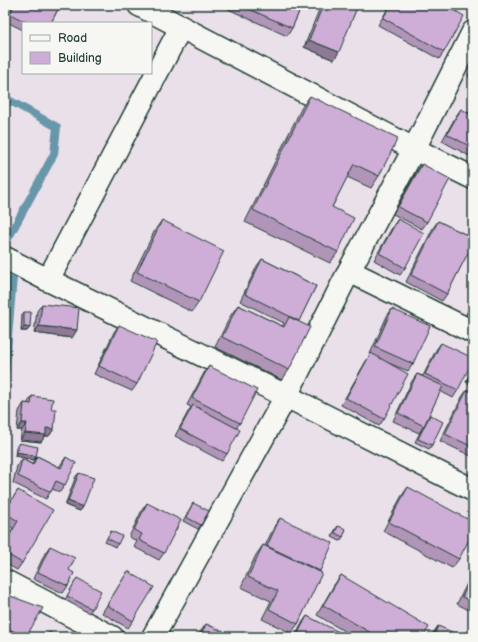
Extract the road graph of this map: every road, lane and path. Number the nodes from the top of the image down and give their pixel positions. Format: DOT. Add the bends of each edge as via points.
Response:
graph roads {
  1 [pos="139,5"];
  2 [pos="182,26"];
  3 [pos="473,32"];
  4 [pos="414,149"];
  5 [pos="473,178"];
  6 [pos="5,258"];
  7 [pos="349,271"];
  8 [pos="48,280"];
  9 [pos="473,332"];
  10 [pos="286,396"];
  11 [pos="473,490"];
  12 [pos="5,581"];
  13 [pos="112,637"];
  14 [pos="153,637"];
  1 -- 2 [label="street"];
  2 -- 4 [label="street"];
  2 -- 8 [label="street"];
  3 -- 4 [label="street"];
  4 -- 5 [label="street"];
  4 -- 7 [label="street"];
  6 -- 8 [label="street"];
  7 -- 9 [label="street"];
  7 -- 10 [label="street"];
  8 -- 10 [label="street"];
  10 -- 11 [label="street"];
  10 -- 14 [label="street"];
  12 -- 13 [label="street"];
}
